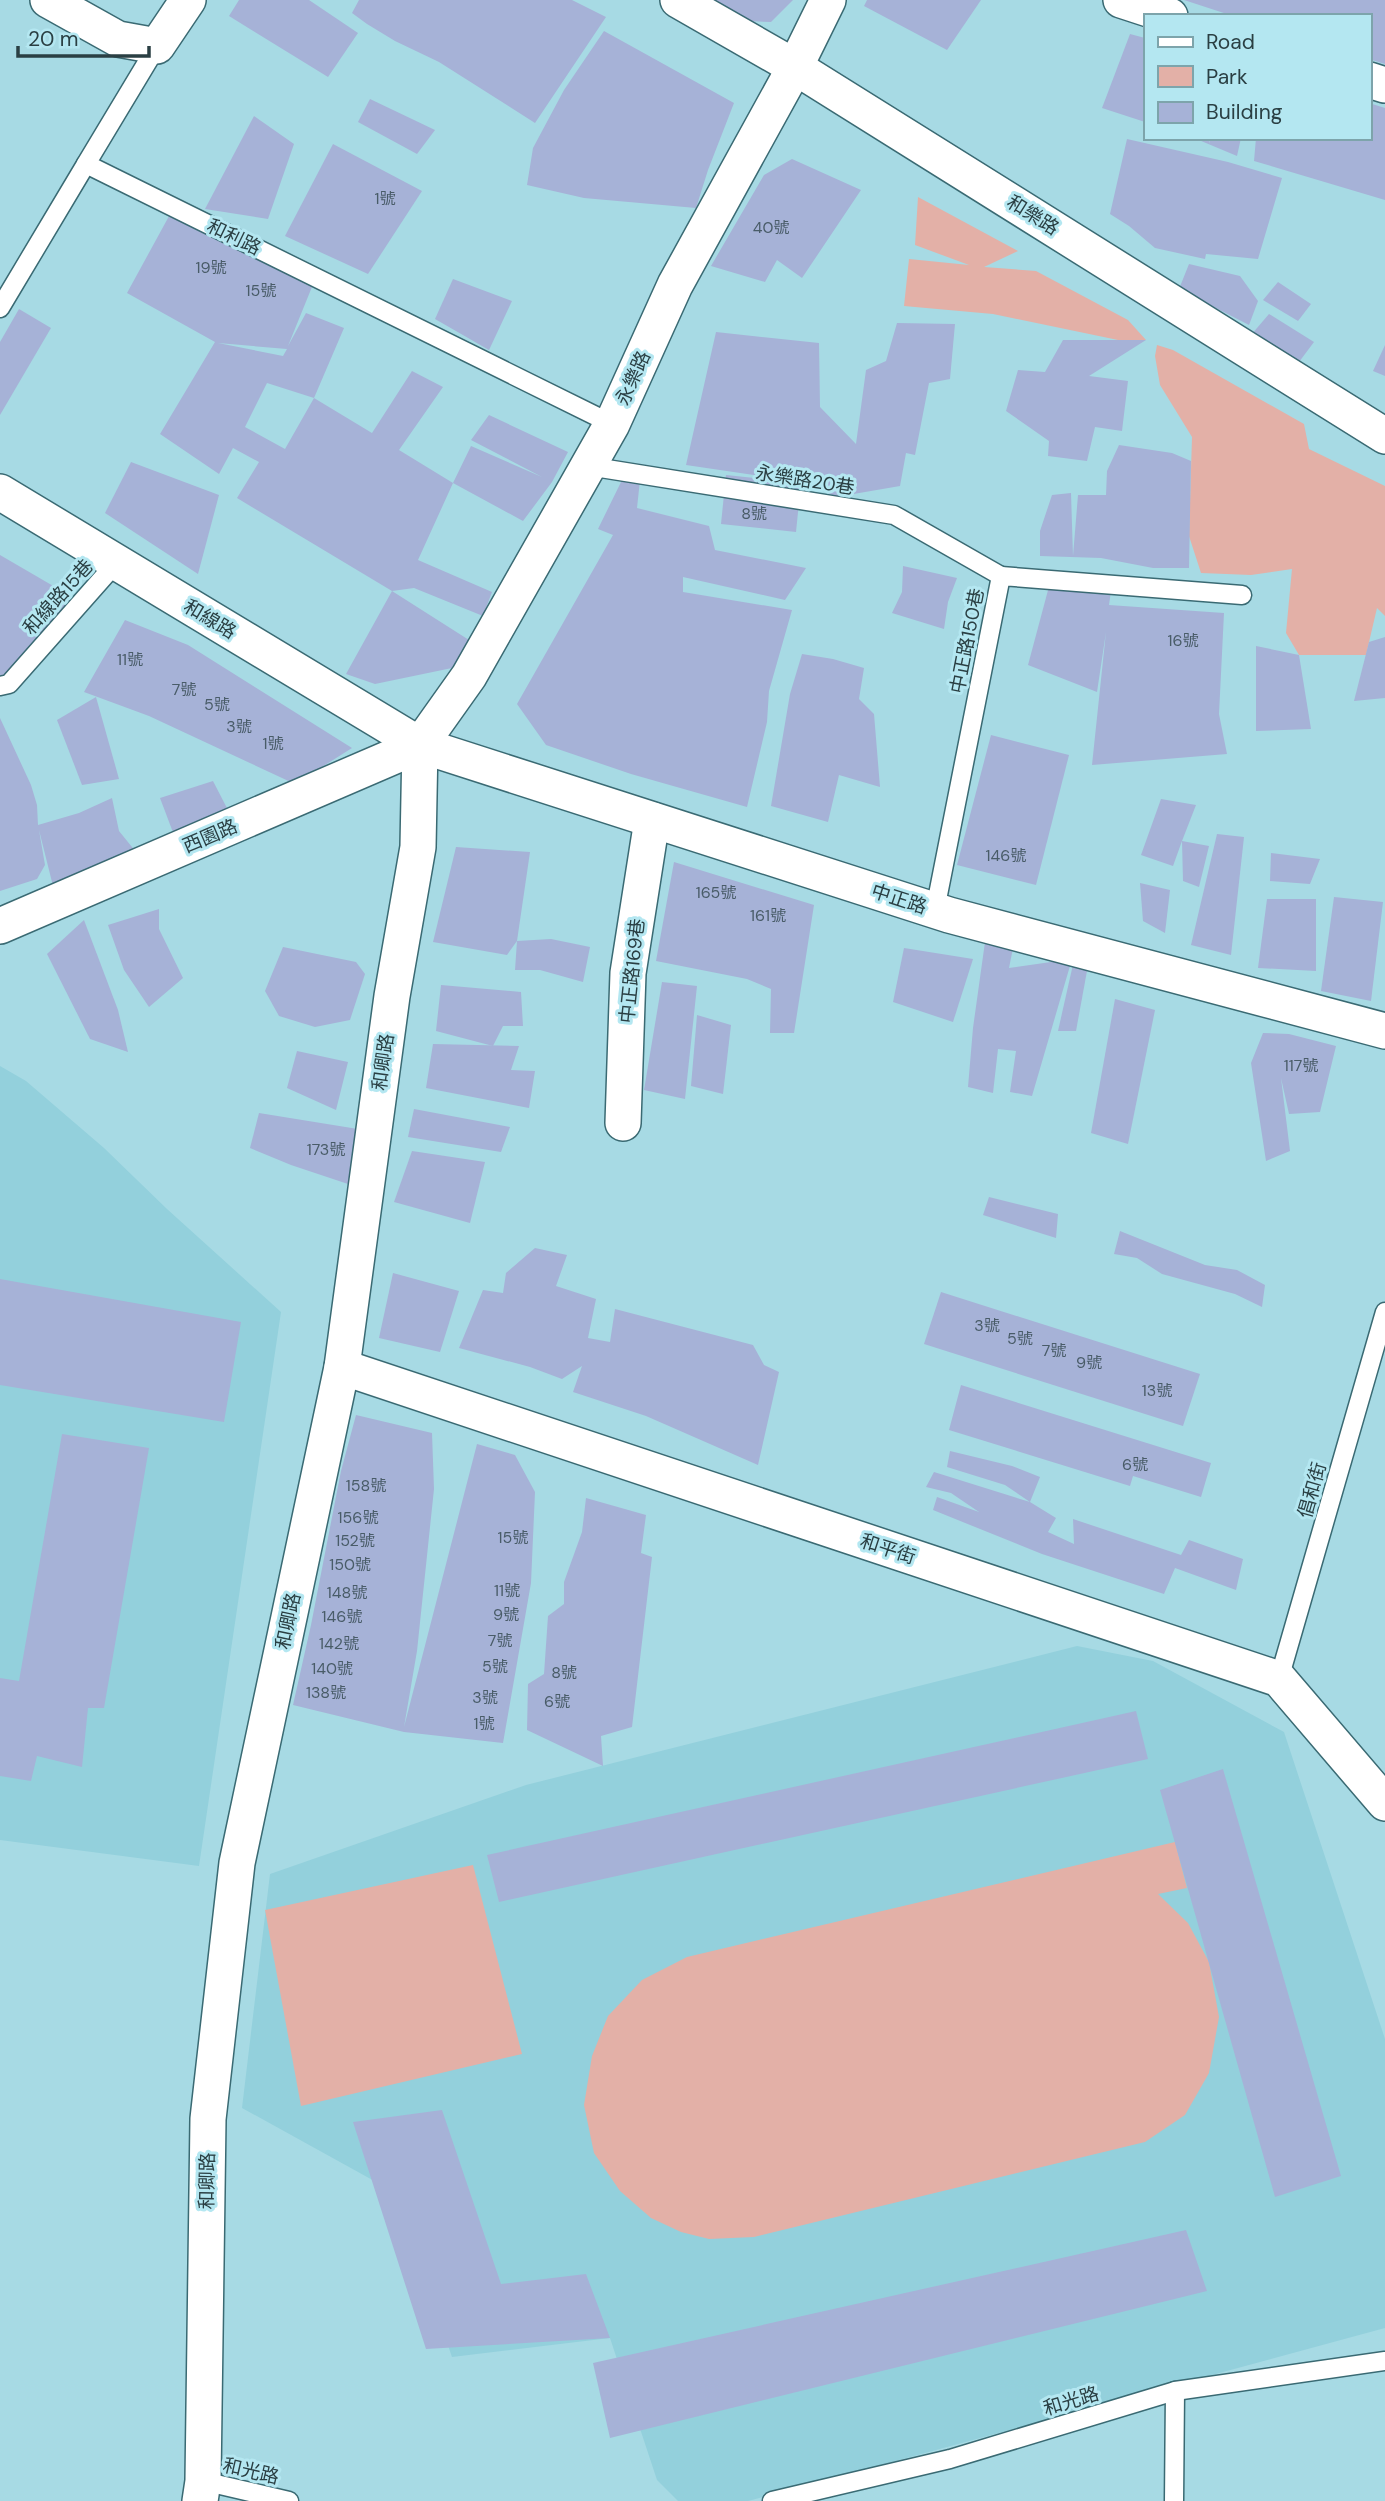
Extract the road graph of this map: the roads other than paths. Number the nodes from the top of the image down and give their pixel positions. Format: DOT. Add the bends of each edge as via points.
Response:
graph roads {
  1 [pos="48,0"];
  2 [pos="188,0"];
  3 [pos="678,0"];
  4 [pos="828,0"];
  5 [pos="1121,0"];
  6 [pos="1164,14"];
  7 [pos="157,46"];
  8 [pos="795,66"];
  9 [pos="86,164"];
  10 [pos="0,308"];
  11 [pos="612,424"];
  12 [pos="1385,436"];
  13 [pos="588,466"];
  14 [pos="0,492"];
  15 [pos="116,563"];
  16 [pos="1001,576"];
  17 [pos="1242,595"];
  18 [pos="0,686"];
  19 [pos="419,745"];
  20 [pos="652,820"];
  21 [pos="935,910"];
  22 [pos="0,926"];
  23 [pos="1385,1031"];
  24 [pos="623,1123"];
  25 [pos="1385,1312"];
  26 [pos="342,1367"];
  27 [pos="1279,1679"];
  28 [pos="1385,1803"];
  29 [pos="1385,2361"];
  30 [pos="1175,2391"];
  31 [pos="202,2491"];
  32 [pos="289,2501"];
  33 [pos="772,2501"];
  34 [pos="1174,2501"];
  1 -- 7 [label="street" via="118,39"];
  2 -- 7 [label="street"];
  3 -- 8 [label="street, 和樂路"];
  4 -- 8 [label="street, 永樂路"];
  5 -- 6 [label="street"];
  7 -- 9 [label="lane"];
  8 -- 11 [label="street, 永樂路" via="676,285"];
  8 -- 12 [label="street, 和樂路"];
  9 -- 10 [label="lane"];
  9 -- 11 [label="lane, 和利路"];
  11 -- 13 [label="street, 永樂路"];
  13 -- 16 [label="lane, 永樂路20巷" via="894,515"];
  13 -- 19 [label="street, 永樂路" via="469,676"];
  14 -- 15 [label="street, 和線路"];
  15 -- 18 [label="lane, 和線路15巷" via="9,684"];
  15 -- 19 [label="street, 和線路"];
  16 -- 17 [label="lane, 中正路150巷"];
  16 -- 21 [label="lane, 中正路150巷"];
  19 -- 20 [label="street, 中正路"];
  19 -- 22 [label="street, 西園路"];
  19 -- 26 [label="street, 和卿路" via="418,847 392,996"];
  20 -- 21 [label="street, 中正路"];
  20 -- 24 [label="street, 中正路169巷" via="628,973"];
  21 -- 23 [label="street, 中正路"];
  25 -- 27 [label="lane, 倡和街"];
  26 -- 27 [label="street, 和平街"];
  26 -- 31 [label="street, 和卿路" via="237,1863 208,2119"];
  27 -- 28 [label="street"];
  29 -- 30 [label="lane, 和光路"];
  30 -- 33 [label="lane, 和光路" via="950,2459"];
  30 -- 34 [label="lane"];
  31 -- 32 [label="lane, 和光路"];
}
